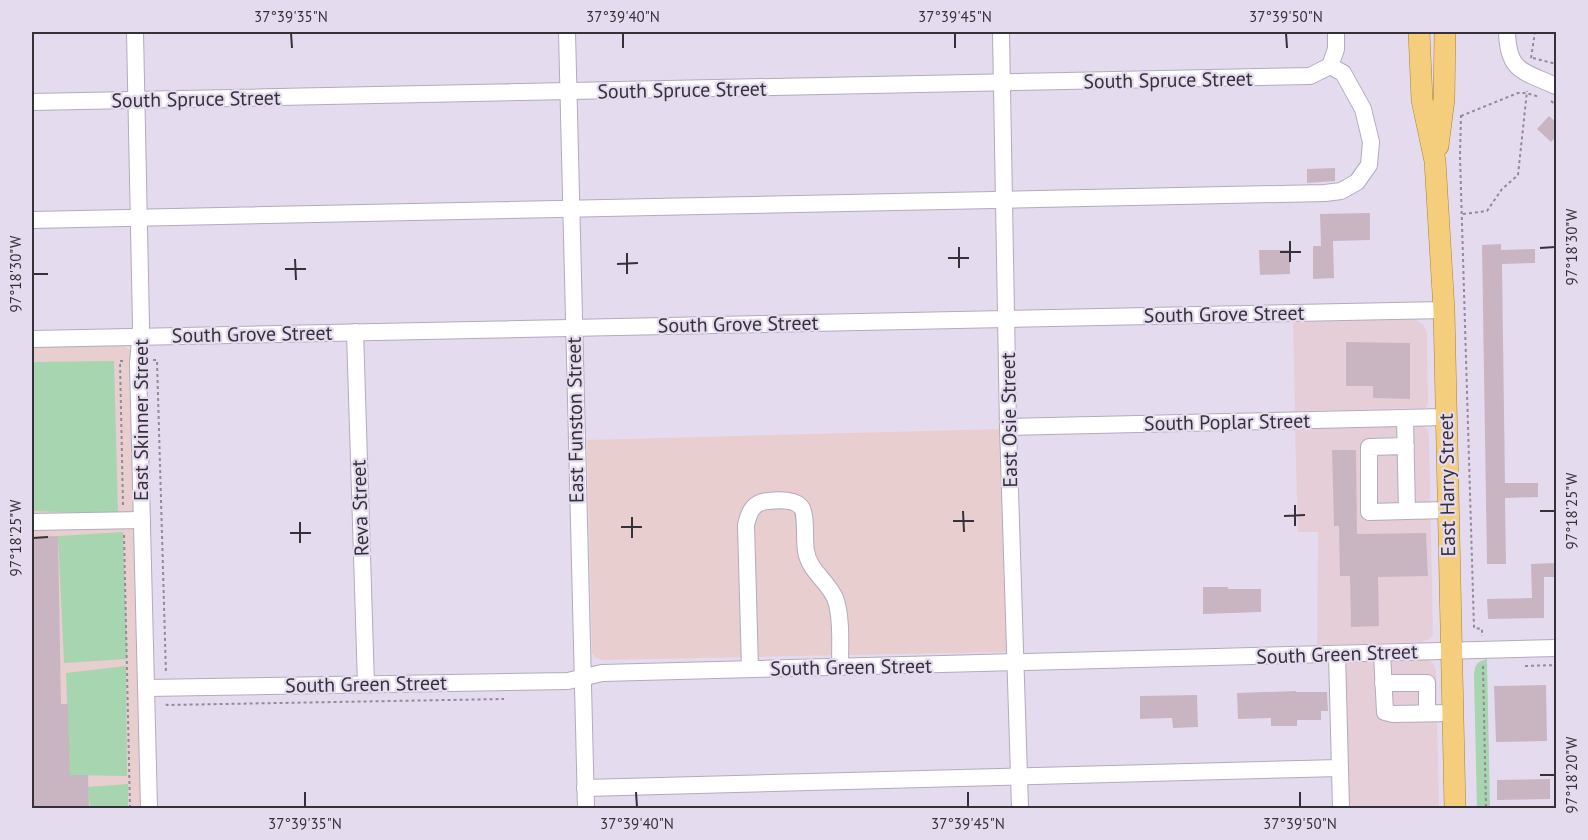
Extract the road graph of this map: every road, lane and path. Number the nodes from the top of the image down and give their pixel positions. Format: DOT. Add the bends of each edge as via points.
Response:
graph roads {
  1 [pos="135,32"];
  2 [pos="567,32"];
  3 [pos="1001,32"];
  4 [pos="1336,32"];
  5 [pos="1419,32"];
  6 [pos="1445,32"];
  7 [pos="1507,32"];
  8 [pos="1535,32"];
  9 [pos="1557,64"];
  10 [pos="1330,66"];
  11 [pos="1530,66"];
  12 [pos="1002,84"];
  13 [pos="1557,86"];
  14 [pos="568,93"];
  15 [pos="1526,93"];
  16 [pos="135,100"];
  17 [pos="32,102"];
  18 [pos="1557,105"];
  19 [pos="1461,108"];
  20 [pos="1461,117"];
  21 [pos="1435,161"];
  22 [pos="1005,198"];
  23 [pos="571,208"];
  24 [pos="1462,214"];
  25 [pos="138,217"];
  26 [pos="32,220"];
  27 [pos="1444,310"];
  28 [pos="1007,318"];
  29 [pos="573,327"];
  30 [pos="355,332"];
  31 [pos="140,337"];
  32 [pos="32,339"];
  33 [pos="139,361"];
  34 [pos="1446,417"];
  35 [pos="1406,418"];
  36 [pos="1008,427"];
  37 [pos="1406,446"];
  38 [pos="1448,510"];
  39 [pos="1407,511"];
  40 [pos="123,520"];
  41 [pos="142,520"];
  42 [pos="32,522"];
  43 [pos="1557,648"];
  44 [pos="1482,650"];
  45 [pos="1451,651"];
  46 [pos="1382,653"];
  47 [pos="1337,654"];
  48 [pos="1016,664"];
  49 [pos="840,667"];
  50 [pos="750,669"];
  51 [pos="582,677"];
  52 [pos="1383,683"];
  53 [pos="366,684"];
  54 [pos="146,688"];
  55 [pos="166,688"];
  56 [pos="506,699"];
  57 [pos="1453,712"];
  58 [pos="1427,713"];
  59 [pos="1340,768"];
  60 [pos="1020,776"];
  61 [pos="585,788"];
  62 [pos="130,808"];
  63 [pos="149,808"];
  64 [pos="586,808"];
  65 [pos="1020,808"];
  66 [pos="1341,808"];
  67 [pos="1455,808"];
  68 [pos="1486,808"];
  1 -- 16 [label="street, East Skinner Street"];
  2 -- 14 [label="street, East Funston Street"];
  3 -- 12 [label="street, East Osie Street"];
  4 -- 10 [label="street"];
  5 -- 21 [label="main road, East Harry Street" via="1422,100"];
  6 -- 21 [label="main road, East Harry Street" via="1444,99"];
  7 -- 11 [label="street" via="1512,61 1521,70"];
  8 -- 11 [label="path"];
  9 -- 11 [label="path"];
  10 -- 12 [label="street, South Spruce Street" via="1310,76"];
  10 -- 22 [label="street" via="1343,73 1363,109 1371,142 1369,165 1357,182 1341,191"];
  11 -- 13 [label="street"];
  11 -- 15 [label="path"];
  12 -- 14 [label="street, South Spruce Street"];
  12 -- 22 [label="street, East Osie Street"];
  14 -- 16 [label="street, South Spruce Street"];
  14 -- 23 [label="street, East Funston Street"];
  15 -- 18 [label="path"];
  15 -- 20 [label="path"];
  15 -- 24 [label="path" via="1518,175 1487,211"];
  16 -- 17 [label="street, South Spruce Street"];
  16 -- 25 [label="street, East Skinner Street"];
  19 -- 20 [label="path"];
  20 -- 24 [label="path"];
  21 -- 27 [label="main road, East Harry Street"];
  22 -- 23 [label="street"];
  22 -- 28 [label="street, East Osie Street"];
  23 -- 25 [label="street"];
  23 -- 29 [label="street, East Funston Street"];
  24 -- 44 [label="path" via="1474,628 1482,629"];
  25 -- 26 [label="street"];
  25 -- 31 [label="street, East Skinner Street"];
  27 -- 28 [label="street, South Grove Street"];
  27 -- 34 [label="main road, East Harry Street"];
  28 -- 29 [label="street, South Grove Street"];
  28 -- 36 [label="street, East Osie Street"];
  29 -- 30 [label="street, South Grove Street"];
  29 -- 51 [label="street, East Funston Street"];
  30 -- 31 [label="street, South Grove Street"];
  30 -- 53 [label="street, Reva Street"];
  31 -- 32 [label="street, South Grove Street"];
  31 -- 33 [label="street, East Skinner Street"];
  33 -- 40 [label="path" via="120,362"];
  33 -- 41 [label="street, East Skinner Street"];
  33 -- 55 [label="path" via="157,360"];
  34 -- 35 [label="street, South Poplar Street"];
  34 -- 38 [label="main road, East Harry Street"];
  35 -- 36 [label="street, South Poplar Street"];
  35 -- 37 [label="street"];
  36 -- 48 [label="street, East Osie Street"];
  37 -- 39 [label="street"];
  37 -- 39 [label="street" via="1369,447 1369,512"];
  38 -- 39 [label="street"];
  38 -- 45 [label="main road, East Harry Street"];
  40 -- 41 [label="street"];
  40 -- 42 [label="street"];
  40 -- 62 [label="path"];
  41 -- 54 [label="street, East Skinner Street"];
  43 -- 44 [label="street, South Green Street"];
  44 -- 45 [label="street, South Green Street"];
  44 -- 68 [label="path"];
  45 -- 46 [label="street, South Green Street"];
  45 -- 57 [label="main road, East Harry Street"];
  46 -- 47 [label="street, South Green Street"];
  46 -- 52 [label="street"];
  47 -- 48 [label="street, South Green Street"];
  47 -- 59 [label="street"];
  48 -- 49 [label="street, South Green Street"];
  48 -- 60 [label="street, East Osie Street"];
  49 -- 50 [label="street, South Green Street"];
  49 -- 50 [label="street" via="838,607 807,558 804,512 792,502 766,501 752,507 746,525"];
  50 -- 51 [label="street, South Green Street" via="595,673"];
  51 -- 53 [label="street, South Green Street" via="564,681"];
  51 -- 61 [label="street, East Funston Street"];
  52 -- 58 [label="street" via="1385,712"];
  52 -- 58 [label="street" via="1427,683"];
  53 -- 55 [label="street, South Green Street"];
  54 -- 55 [label="street, South Green Street"];
  54 -- 63 [label="street, East Skinner Street"];
  55 -- 56 [label="path" via="166,705"];
  57 -- 58 [label="street"];
  57 -- 67 [label="main road, East Harry Street"];
  59 -- 60 [label="street"];
  59 -- 66 [label="street"];
  60 -- 61 [label="street"];
  60 -- 65 [label="street, East Osie Street"];
  61 -- 64 [label="street, East Funston Street"];
}
